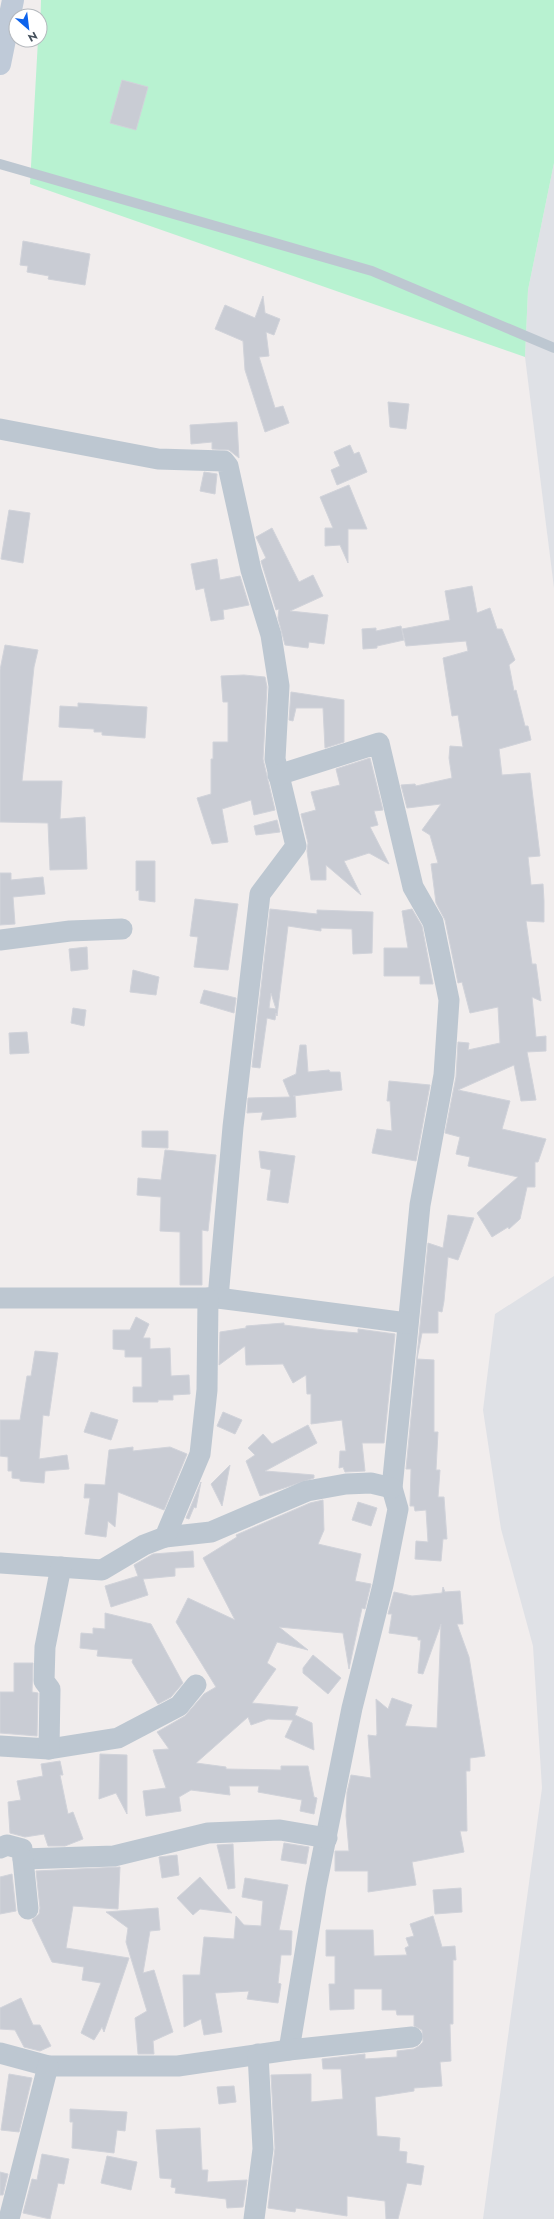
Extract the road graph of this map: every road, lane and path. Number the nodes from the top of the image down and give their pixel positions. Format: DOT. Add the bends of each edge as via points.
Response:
graph roads {
  1 [pos="13,0"];
  2 [pos="0,64"];
  3 [pos="0,164"];
  4 [pos="554,348"];
  5 [pos="0,429"];
  6 [pos="278,774"];
  7 [pos="122,929"];
  8 [pos="0,940"];
  9 [pos="0,1298"];
  10 [pos="213,1298"];
  11 [pos="407,1323"];
  12 [pos="392,1488"];
  13 [pos="165,1537"];
  14 [pos="0,1563"];
  15 [pos="61,1567"];
  16 [pos="196,1685"];
  17 [pos="0,1746"];
  18 [pos="49,1749"];
  19 [pos="327,1838"];
  20 [pos="0,1848"];
  21 [pos="23,1860"];
  22 [pos="28,1909"];
  23 [pos="412,2036"];
  24 [pos="289,2050"];
  25 [pos="0,2053"];
  26 [pos="258,2054"];
  27 [pos="48,2066"];
  28 [pos="9,2219"];
  29 [pos="254,2219"];
  1 -- 2 [label="main road"];
  3 -- 4 [label="lane" via="372,271"];
  5 -- 6 [label="street" via="158,459 224,461 228,466 251,570 271,635 279,686 275,759"];
  6 -- 10 [label="street" via="296,846 260,894"];
  6 -- 11 [label="street" via="379,743 413,887 433,922 449,1000 444,1075 420,1205"];
  7 -- 8 [label="street" via="70,931"];
  9 -- 10 [label="street"];
  10 -- 11 [label="street"];
  10 -- 13 [label="street" via="200,1454"];
  11 -- 12 [label="street"];
  12 -- 13 [label="street" via="371,1483 346,1484 307,1491 211,1532"];
  12 -- 19 [label="street" via="398,1509 383,1585 352,1708"];
  13 -- 15 [label="street" via="144,1545 102,1570"];
  14 -- 15 [label="street"];
  15 -- 18 [label="street" via="45,1647 44,1680 50,1689"];
  16 -- 18 [label="street" via="179,1706 118,1738"];
  17 -- 18 [label="street"];
  19 -- 21 [label="street" via="280,1830 208,1833 114,1856"];
  19 -- 24 [label="street" via="297,1994"];
  20 -- 21 [label="street" via="7,1845 22,1849"];
  21 -- 22 [label="street"];
  23 -- 24 [label="street"];
  24 -- 26 [label="street"];
  25 -- 27 [label="street"];
  26 -- 27 [label="street" via="178,2066"];
  26 -- 29 [label="street" via="263,2149"];
  27 -- 28 [label="street"];
}
